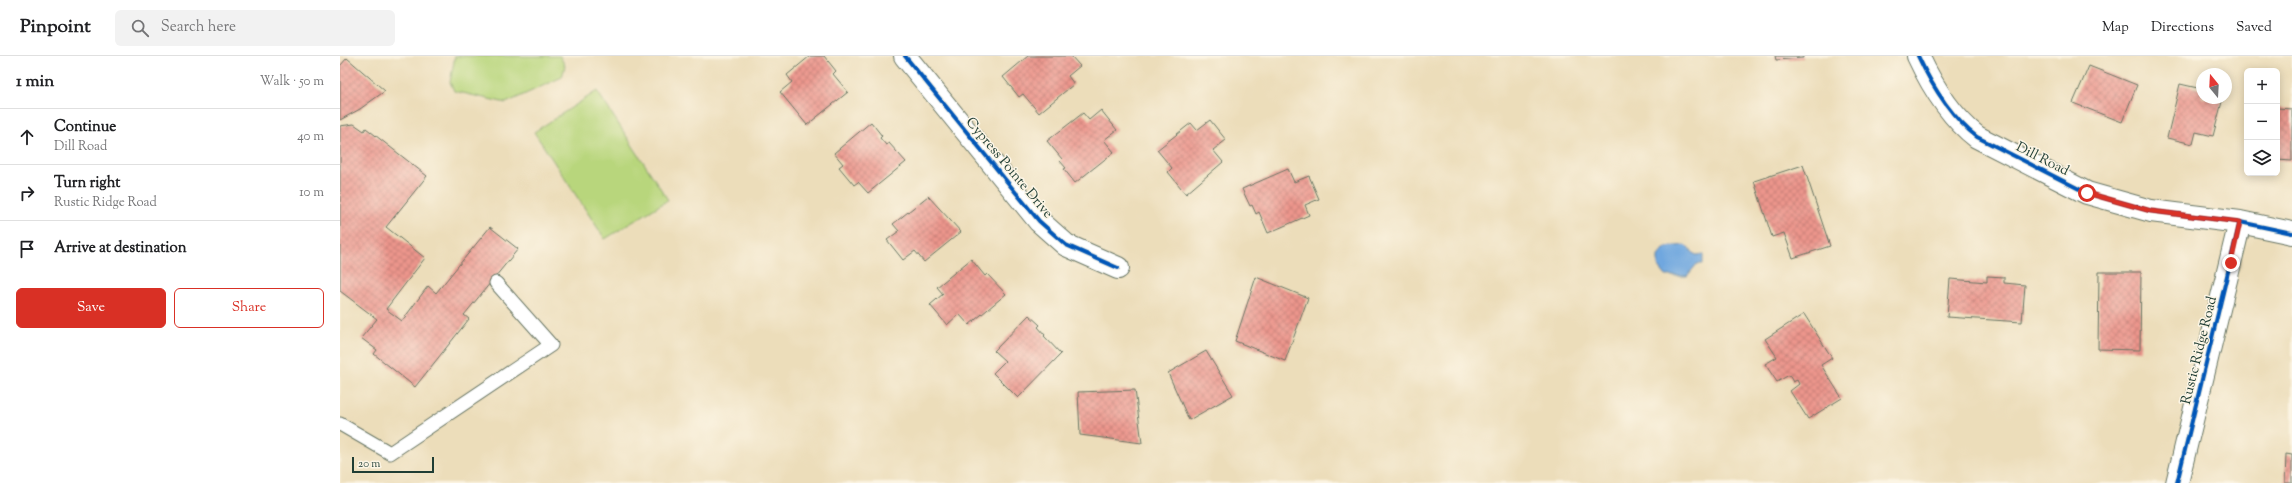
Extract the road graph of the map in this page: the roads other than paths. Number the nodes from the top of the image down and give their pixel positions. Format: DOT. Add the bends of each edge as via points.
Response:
graph roads {
  1 [pos="905,56"];
  2 [pos="1918,56"];
  3 [pos="2240,222"];
  4 [pos="2292,233"];
  5 [pos="1118,268"];
  6 [pos="496,283"];
  7 [pos="340,424"];
  8 [pos="2177,483"];
  1 -- 5 [label="street, Cypress Pointe Drive" via="1039,221 1066,245"];
  2 -- 3 [label="street, Dill Road" via="1926,73 1963,126 1977,137 2087,193 2151,211"];
  3 -- 4 [label="street, Dill Road"];
  3 -- 8 [label="street, Rustic Ridge Road"];
  6 -- 7 [label="lane" via="551,345 390,453"];
}
